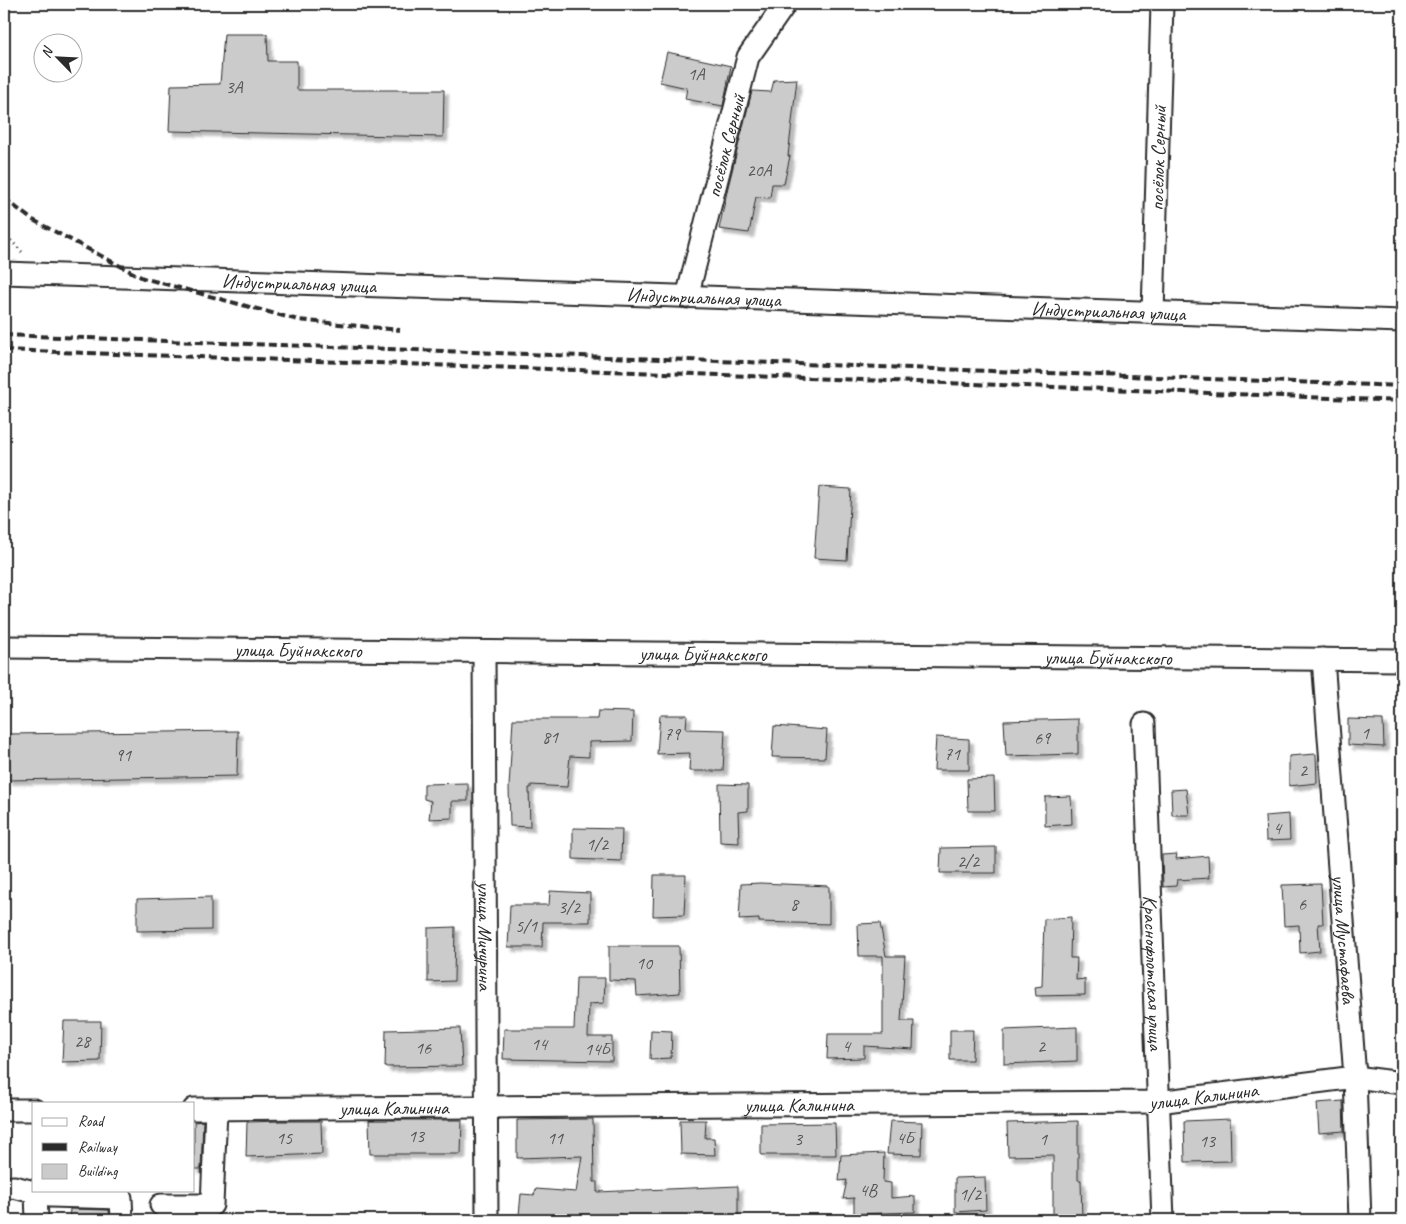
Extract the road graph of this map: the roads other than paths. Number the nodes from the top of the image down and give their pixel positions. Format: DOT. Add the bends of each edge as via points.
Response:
graph roads {
  1 [pos="785,4"];
  2 [pos="1162,4"];
  3 [pos="4,273"];
  4 [pos="687,297"];
  5 [pos="1153,313"];
  6 [pos="1402,321"];
  7 [pos="4,647"];
  8 [pos="484,652"];
  9 [pos="1323,659"];
  10 [pos="1402,660"];
  11 [pos="1144,724"];
  12 [pos="1354,1077"];
  13 [pos="1402,1083"];
  14 [pos="1158,1102"];
  15 [pos="487,1107"];
  16 [pos="195,1109"];
  17 [pos="216,1109"];
  18 [pos="4,1110"];
  19 [pos="32,1110"];
  20 [pos="4,1188"];
  21 [pos="32,1191"];
  22 [pos="36,1192"];
  23 [pos="161,1205"];
  24 [pos="37,1220"];
  25 [pos="122,1220"];
  26 [pos="487,1220"];
  27 [pos="1163,1220"];
  28 [pos="1360,1220"];
  1 -- 4 [label="street, посёлок Серный" via="748,56"];
  2 -- 5 [label="street, посёлок Серный"];
  3 -- 4 [label="street, Индустриальная улица"];
  4 -- 5 [label="street, Индустриальная улица"];
  5 -- 6 [label="street, Индустриальная улица"];
  7 -- 8 [label="street, улица Буйнакского"];
  8 -- 9 [label="street, улица Буйнакского"];
  8 -- 15 [label="street, улица Мичурина"];
  9 -- 10 [label="street, улица Буйнакского"];
  9 -- 12 [label="street, улица Мустафаева"];
  11 -- 14 [label="street, Краснофлотская улица"];
  12 -- 13 [label="street, улица Калинина"];
  12 -- 14 [label="street, улица Калинина"];
  12 -- 28 [label="street, улица Мустафаева"];
  14 -- 15 [label="street, улица Калинина"];
  14 -- 27 [label="street, Краснофлотская улица"];
  15 -- 17 [label="street, улица Калинина"];
  15 -- 26 [label="street, улица Мичурина"];
  16 -- 17 [label="street, улица Калинина"];
  17 -- 23 [label="street" via="212,1204"];
  18 -- 19 [label="street"];
  20 -- 21 [label="street"];
  22 -- 24 [label="street"];
  22 -- 25 [label="street" via="50,1196 121,1198"];
}
